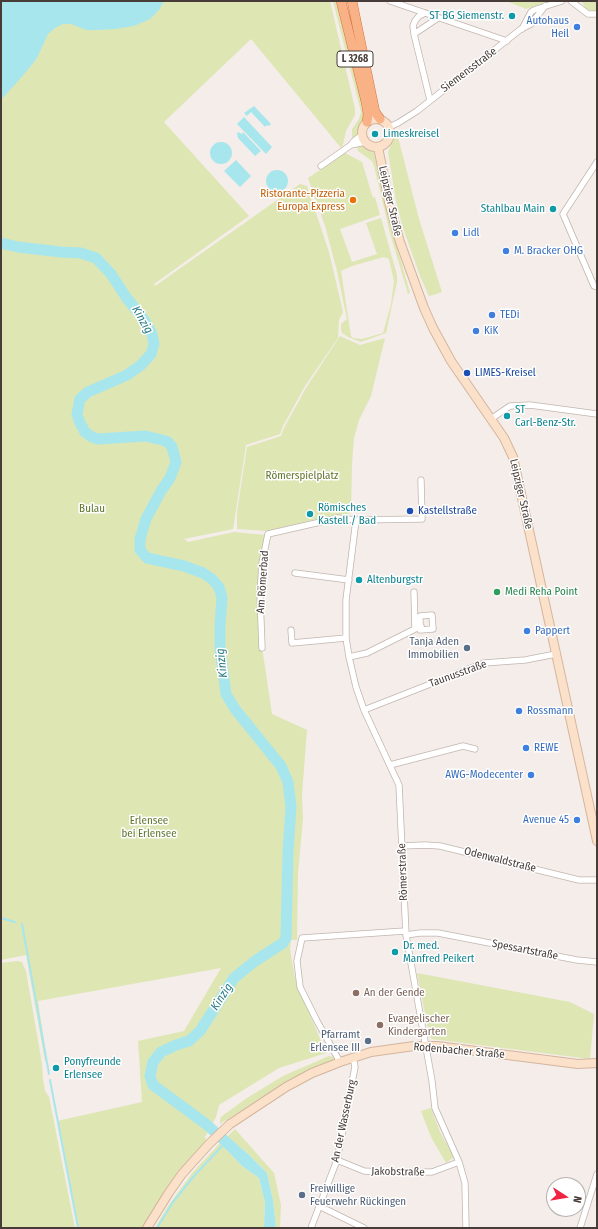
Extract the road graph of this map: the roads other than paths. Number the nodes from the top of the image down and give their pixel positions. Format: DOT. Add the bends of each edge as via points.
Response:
graph roads {
  1 [pos="341,1"];
  2 [pos="352,1"];
  3 [pos="390,1"];
  4 [pos="562,1"];
  5 [pos="572,1"];
  6 [pos="425,14"];
  7 [pos="597,14"];
  8 [pos="438,18"];
  9 [pos="414,34"];
  10 [pos="507,41"];
  11 [pos="430,100"];
  12 [pos="380,119"];
  13 [pos="367,122"];
  14 [pos="389,127"];
  15 [pos="364,138"];
  16 [pos="378,147"];
  17 [pos="597,162"];
  18 [pos="321,166"];
  19 [pos="597,288"];
  20 [pos="597,414"];
  21 [pos="490,419"];
  22 [pos="421,480"];
  23 [pos="356,520"];
  24 [pos="295,573"];
  25 [pos="349,580"];
  26 [pos="414,592"];
  27 [pos="291,630"];
  28 [pos="346,638"];
  29 [pos="262,648"];
  30 [pos="556,654"];
  31 [pos="349,657"];
  32 [pos="364,710"];
  33 [pos="475,749"];
  34 [pos="390,765"];
  35 [pos="597,841"];
  36 [pos="402,846"];
  37 [pos="597,880"];
  38 [pos="406,933"];
  39 [pos="597,962"];
  40 [pos="426,1046"];
  41 [pos="354,1057"];
  42 [pos="340,1062"];
  43 [pos="597,1063"];
  44 [pos="336,1160"];
  45 [pos="459,1162"];
  46 [pos="597,1174"];
  47 [pos="319,1206"];
  48 [pos="147,1228"];
  49 [pos="311,1228"];
  50 [pos="364,1228"];
  51 [pos="467,1228"];
  52 [pos="580,1228"];
  1 -- 13 [label="highway, L 3268" via="366,102"];
  2 -- 12 [label="highway, L 3268" via="375,112"];
  3 -- 6 [label="street, Siemensstraße"];
  4 -- 10 [label="street, Siemensstraße" via="545,6 531,24"];
  5 -- 7 [label="street" via="588,14"];
  6 -- 8 [label="street, Siemensstraße"];
  6 -- 9 [label="street, Siemensstraße" via="415,21"];
  8 -- 9 [label="street"];
  8 -- 10 [label="street, Siemensstraße"];
  9 -- 11 [label="street, Siemensstraße"];
  10 -- 11 [label="street, Siemensstraße"];
  11 -- 14 [label="street, Siemensstraße" via="410,116"];
  12 -- 13 [label="main road"];
  12 -- 14 [label="main road, L 3268"];
  13 -- 15 [label="main road, L 3268" via="363,128"];
  14 -- 16 [label="main road" via="389,139"];
  15 -- 16 [label="main road" via="370,146"];
  15 -- 18 [label="street" via="354,141"];
  16 -- 21 [label="main road, Leipziger Straße" via="400,242 424,308 451,361"];
  17 -- 19 [label="street" via="563,214"];
  20 -- 21 [label="street" via="530,405 510,406"];
  21 -- 30 [label="main road, Leipziger Straße" via="509,448 514,462"];
  22 -- 23 [label="street" via="422,519"];
  23 -- 25 [label="street, Römerstraße"];
  23 -- 29 [label="street, Am Römerbad" via="338,518 268,534 262,563 260,595"];
  24 -- 25 [label="street"];
  25 -- 28 [label="street, Römerstraße"];
  26 -- 31 [label="street" via="418,627 367,653"];
  27 -- 28 [label="street" via="292,643"];
  28 -- 31 [label="street, Römerstraße"];
  30 -- 32 [label="street, Taunusstraße" via="525,660 484,663"];
  30 -- 35 [label="main road, Leipziger Straße"];
  31 -- 32 [label="street, Römerstraße"];
  32 -- 34 [label="street, Römerstraße"];
  33 -- 34 [label="street" via="463,746"];
  34 -- 36 [label="street, Römerstraße" via="399,786"];
  36 -- 37 [label="street, Odenwaldstraße" via="440,846 579,880"];
  36 -- 38 [label="street, Römerstraße"];
  38 -- 39 [label="street, Spessartstraße" via="438,933"];
  38 -- 40 [label="street, Römerstraße"];
  38 -- 42 [label="street" via="302,938 297,961 300,987"];
  40 -- 41 [label="main road, Rodenbacher Straße" via="396,1048"];
  40 -- 43 [label="main road, Rodenbacher Straße" via="578,1064"];
  40 -- 45 [label="street, Römerstraße" via="435,1108"];
  41 -- 42 [label="main road, Rodenbacher Straße"];
  41 -- 44 [label="street, An der Wasserburg" via="355,1067"];
  42 -- 48 [label="main road, Rodenbacher Straße" via="286,1087 230,1124 174,1185"];
  44 -- 45 [label="street, Jakobstraße" via="364,1170 380,1172 432,1172"];
  44 -- 47 [label="street, An der Wasserburg"];
  45 -- 51 [label="street, Römerstraße" via="465,1183"];
  46 -- 52 [label="street"];
  47 -- 49 [label="street, An der Wasserburg"];
  47 -- 50 [label="street"];
}
